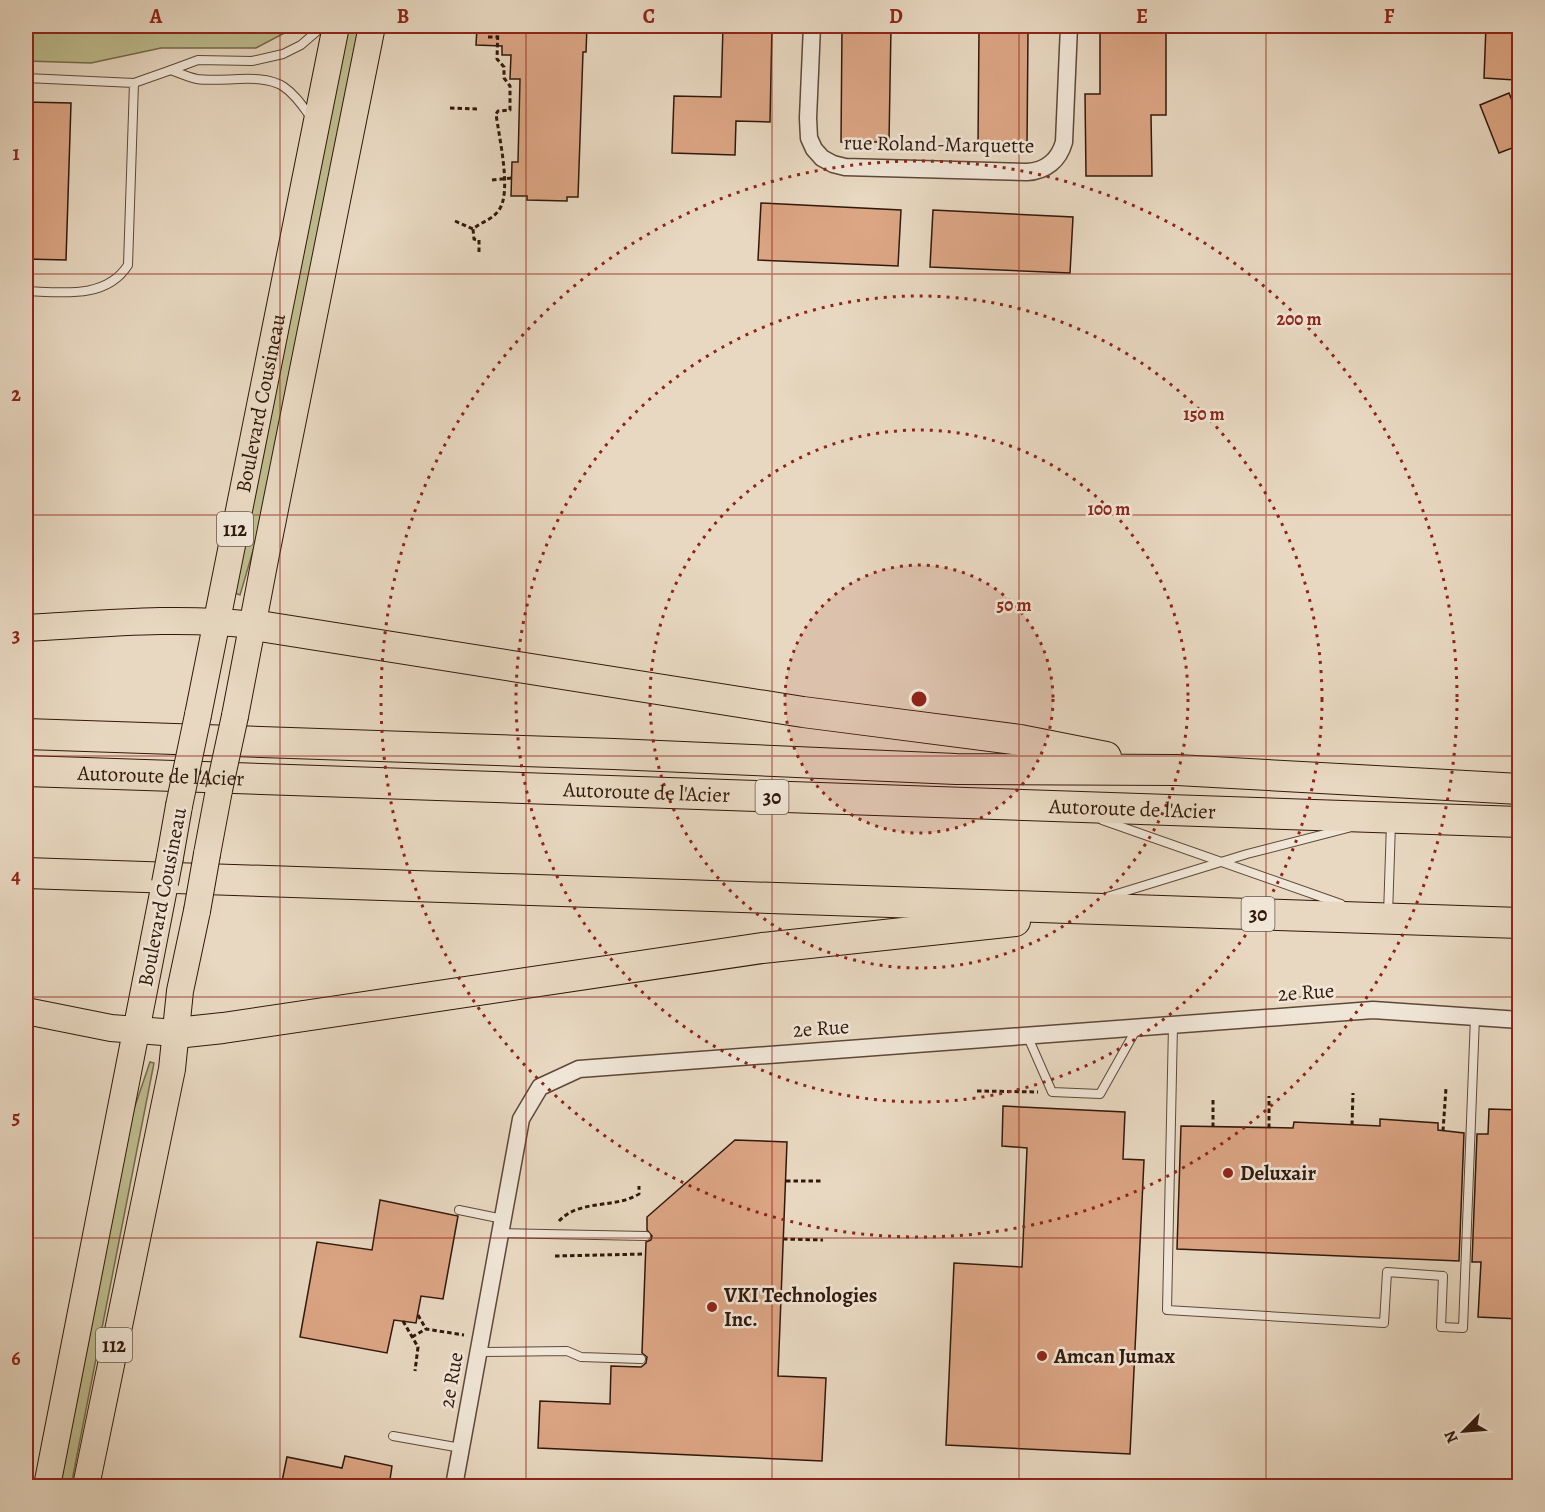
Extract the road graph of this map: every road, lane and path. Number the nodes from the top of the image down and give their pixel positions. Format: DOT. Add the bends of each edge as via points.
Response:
graph roads {
  1 [pos="323,26"];
  2 [pos="336,26"];
  3 [pos="372,26"];
  4 [pos="498,26"];
  5 [pos="812,26"];
  6 [pos="1069,26"];
  7 [pos="488,37"];
  8 [pos="497,37"];
  9 [pos="171,70"];
  10 [pos="26,78"];
  11 [pos="134,83"];
  12 [pos="450,108"];
  13 [pos="479,110"];
  14 [pos="316,125"];
  15 [pos="505,178"];
  16 [pos="512,178"];
  17 [pos="492,180"];
  18 [pos="455,221"];
  19 [pos="473,229"];
  20 [pos="479,252"];
  21 [pos="26,291"];
  22 [pos="217,621"];
  23 [pos="253,625"];
  24 [pos="26,628"];
  25 [pos="26,734"];
  26 [pos="1177,770"];
  27 [pos="26,771"];
  28 [pos="1520,789"];
  29 [pos="1062,806"];
  30 [pos="1391,818"];
  31 [pos="1520,822"];
  32 [pos="1221,862"];
  33 [pos="26,873"];
  34 [pos="1346,906"];
  35 [pos="1071,908"];
  36 [pos="1128,909"];
  37 [pos="1356,909"];
  38 [pos="1042,916"];
  39 [pos="1388,918"];
  40 [pos="1520,923"];
  41 [pos="26,1011"];
  42 [pos="1475,1017"];
  43 [pos="1520,1020"];
  44 [pos="1173,1024"];
  45 [pos="1138,1027"];
  46 [pos="136,1031"];
  47 [pos="176,1033"];
  48 [pos="1027,1035"];
  49 [pos="1446,1088"];
  50 [pos="977,1091"];
  51 [pos="1052,1092"];
  52 [pos="1353,1093"];
  53 [pos="1269,1096"];
  54 [pos="1213,1097"];
  55 [pos="1352,1125"];
  56 [pos="1213,1127"];
  57 [pos="1269,1128"];
  58 [pos="1443,1131"];
  59 [pos="786,1181"];
  60 [pos="823,1181"];
  61 [pos="639,1186"];
  62 [pos="459,1210"];
  63 [pos="501,1226"];
  64 [pos="555,1234"];
  65 [pos="646,1236"];
  66 [pos="783,1239"];
  67 [pos="823,1240"];
  68 [pos="646,1254"];
  69 [pos="555,1256"];
  70 [pos="417,1315"];
  71 [pos="403,1321"];
  72 [pos="426,1329"];
  73 [pos="412,1337"];
  74 [pos="480,1345"];
  75 [pos="641,1359"];
  76 [pos="415,1371"];
  77 [pos="393,1436"];
  78 [pos="461,1448"];
  79 [pos="47,1486"];
  80 [pos="86,1486"];
  81 [pos="454,1486"];
  1 -- 9 [label="lane" via="283,54 252,61 198,60"];
  2 -- 14 [label="main road, Boulevard Cousineau / 112"];
  3 -- 23 [label="main road, Boulevard Cousineau / 112"];
  4 -- 8 [label="path"];
  5 -- 6 [label="street, rue Roland-Marquette" via="808,132 822,158 845,166 1027,172 1053,162 1065,142"];
  7 -- 8 [label="path"];
  8 -- 15 [label="path" via="497,59 510,86 510,111 496,114"];
  9 -- 11 [label="lane"];
  9 -- 14 [label="lane" via="197,79 275,83 298,100"];
  10 -- 11 [label="lane"];
  11 -- 21 [label="lane" via="128,265 114,278 83,292"];
  12 -- 13 [label="path"];
  14 -- 22 [label="main road, Boulevard Cousineau / 112"];
  15 -- 16 [label="path"];
  15 -- 17 [label="path"];
  15 -- 19 [label="path" via="505,196 499,210"];
  18 -- 19 [label="path"];
  19 -- 20 [label="path" via="474,239 479,240"];
  22 -- 23 [label="main road"];
  22 -- 24 [label="main road"];
  22 -- 46 [label="main road, Boulevard Cousineau / 112, bridge"];
  23 -- 26 [label="highway" via="803,712 1020,740"];
  23 -- 47 [label="main road, Boulevard Cousineau / 112, bridge" via="180,992"];
  25 -- 26 [label="highway" via="956,769"];
  26 -- 28 [label="highway"];
  27 -- 29 [label="highway, Autoroute de l'Acier / 30"];
  29 -- 30 [label="highway, Autoroute de l'Acier / 30"];
  29 -- 32 [label="lane"];
  30 -- 31 [label="highway, Autoroute de l'Acier / 30"];
  30 -- 32 [label="lane"];
  30 -- 39 [label="lane"];
  32 -- 34 [label="lane"];
  32 -- 35 [label="lane"];
  33 -- 35 [label="highway, 30"];
  35 -- 36 [label="highway, 30"];
  35 -- 38 [label="lane"];
  36 -- 39 [label="highway, 30"];
  36 -- 47 [label="highway" via="752,949"];
  37 -- 39 [label="lane"];
  39 -- 40 [label="highway, 30"];
  41 -- 46 [label="main road"];
  42 -- 43 [label="street, 2e Rue"];
  42 -- 44 [label="street, 2e Rue" via="1373,1010"];
  42 -- 44 [label="lane" via="1463,1328 1441,1328 1443,1276 1387,1272 1384,1323 1167,1311"];
  44 -- 45 [label="street, 2e Rue"];
  45 -- 48 [label="street, 2e Rue"];
  45 -- 51 [label="lane" via="1100,1094"];
  46 -- 47 [label="main road"];
  46 -- 79 [label="main road, Boulevard Cousineau / 112"];
  47 -- 80 [label="main road, Boulevard Cousineau / 112" via="172,1069"];
  48 -- 51 [label="lane"];
  48 -- 63 [label="street, 2e Rue" via="579,1069 540,1087 520,1119"];
  49 -- 58 [label="path"];
  50 -- 51 [label="path"];
  52 -- 55 [label="path"];
  53 -- 57 [label="path"];
  54 -- 56 [label="path"];
  59 -- 60 [label="path"];
  61 -- 64 [label="path" via="639,1194 623,1201 567,1212 556,1223"];
  62 -- 63 [label="lane"];
  63 -- 64 [label="lane"];
  63 -- 74 [label="street, 2e Rue"];
  64 -- 65 [label="lane"];
  66 -- 67 [label="path"];
  68 -- 69 [label="path"];
  70 -- 72 [label="path"];
  71 -- 73 [label="path"];
  72 -- 73 [label="path"];
  72 -- 74 [label="path"];
  73 -- 76 [label="path" via="418,1347"];
  74 -- 75 [label="lane" via="567,1351 581,1357"];
  74 -- 78 [label="street, 2e Rue"];
  77 -- 78 [label="lane"];
  78 -- 81 [label="street, 2e Rue"];
}
